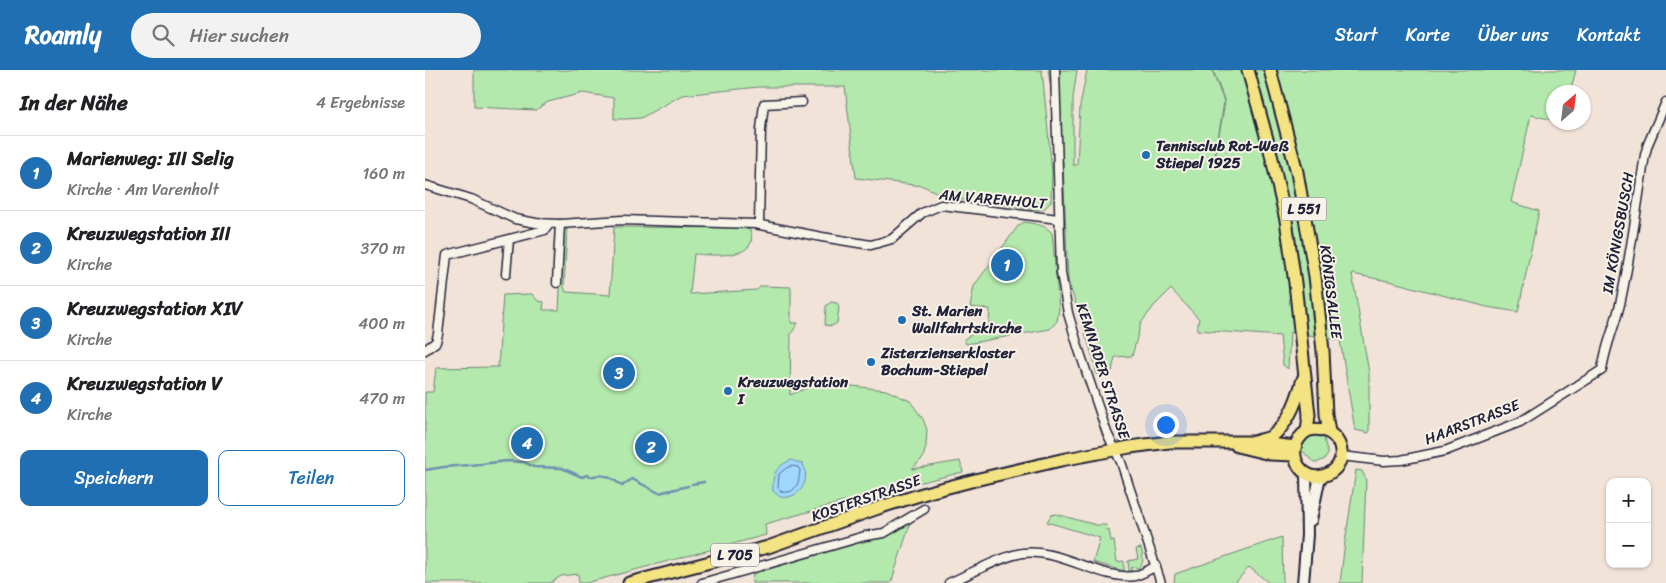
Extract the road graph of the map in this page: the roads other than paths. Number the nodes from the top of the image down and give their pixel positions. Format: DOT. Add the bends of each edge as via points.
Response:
graph roads {
  1 [pos="1055,70"];
  2 [pos="1248,70"];
  3 [pos="1270,70"];
  4 [pos="802,102"];
  5 [pos="1666,102"];
  6 [pos="425,185"];
  7 [pos="1059,219"];
  8 [pos="549,224"];
  9 [pos="561,224"];
  10 [pos="759,224"];
  11 [pos="509,239"];
  12 [pos="506,274"];
  13 [pos="557,283"];
  14 [pos="425,350"];
  15 [pos="1602,370"];
  16 [pos="1305,373"];
  17 [pos="1307,431"];
  18 [pos="1329,432"];
  19 [pos="1214,441"];
  20 [pos="1253,442"];
  21 [pos="1115,450"];
  22 [pos="1294,451"];
  23 [pos="1341,456"];
  24 [pos="1306,473"];
  25 [pos="1320,476"];
  26 [pos="924,509"];
  27 [pos="1307,536"];
  28 [pos="1156,566"];
  29 [pos="629,583"];
  30 [pos="702,583"];
  31 [pos="949,583"];
  32 [pos="1161,583"];
  33 [pos="1303,583"];
  1 -- 7 [label="street, KEMNADER STRASSE"];
  2 -- 16 [label="main road, L 551" via="1286,220"];
  3 -- 18 [label="main road, KÖNIGSALLEE / L 551" via="1297,172 1315,276"];
  4 -- 10 [label="street" via="764,104"];
  5 -- 15 [label="street, IM KÖNIGSBUSCH" via="1645,155 1619,306"];
  6 -- 8 [label="street, AM VARENHOLT" via="471,198 515,219"];
  7 -- 10 [label="street, AM VARENHOLT" via="941,205 922,213 892,239 871,244"];
  7 -- 21 [label="street, KEMNADER STRASSE" via="1061,273 1067,313"];
  8 -- 9 [label="street, AM VARENHOLT"];
  8 -- 11 [label="street, AM VARENHOLT" via="545,230"];
  9 -- 10 [label="street, AM VARENHOLT" via="622,220"];
  9 -- 13 [label="street"];
  11 -- 12 [label="street"];
  11 -- 14 [label="street, AM VARENHOLT" via="447,255 438,334 436,342"];
  15 -- 23 [label="street, HAARSTRASSE" via="1520,422 1445,451 1384,461"];
  16 -- 17 [label="main road, L 551" via="1309,398"];
  16 -- 20 [label="main road, L 551" via="1299,394 1280,429 1271,437"];
  17 -- 18 [label="main road"];
  17 -- 22 [label="main road" via="1297,441"];
  18 -- 23 [label="main road, KÖNIGSALLEE / L 551" via="1337,439"];
  19 -- 20 [label="main road, L 705"];
  19 -- 21 [label="main road, L 705" via="1169,442"];
  19 -- 22 [label="main road, L 705" via="1270,454"];
  20 -- 22 [label="main road, L 705"];
  21 -- 28 [label="street, KEMNADER STRASSE"];
  21 -- 29 [label="main road, KOSTERSTRASSE / L 705" via="954,485 767,547"];
  22 -- 24 [label="main road" via="1296,463"];
  23 -- 25 [label="main road" via="1332,471"];
  24 -- 25 [label="main road"];
  24 -- 27 [label="main road"];
  25 -- 27 [label="main road"];
  26 -- 30 [label="street, KOSTERSTRASSE" via="885,533"];
  27 -- 33 [label="main road"];
  28 -- 31 [label="street" via="1124,577 1050,555 1023,553"];
  28 -- 32 [label="street, KEMNADER STRASSE"];
}
